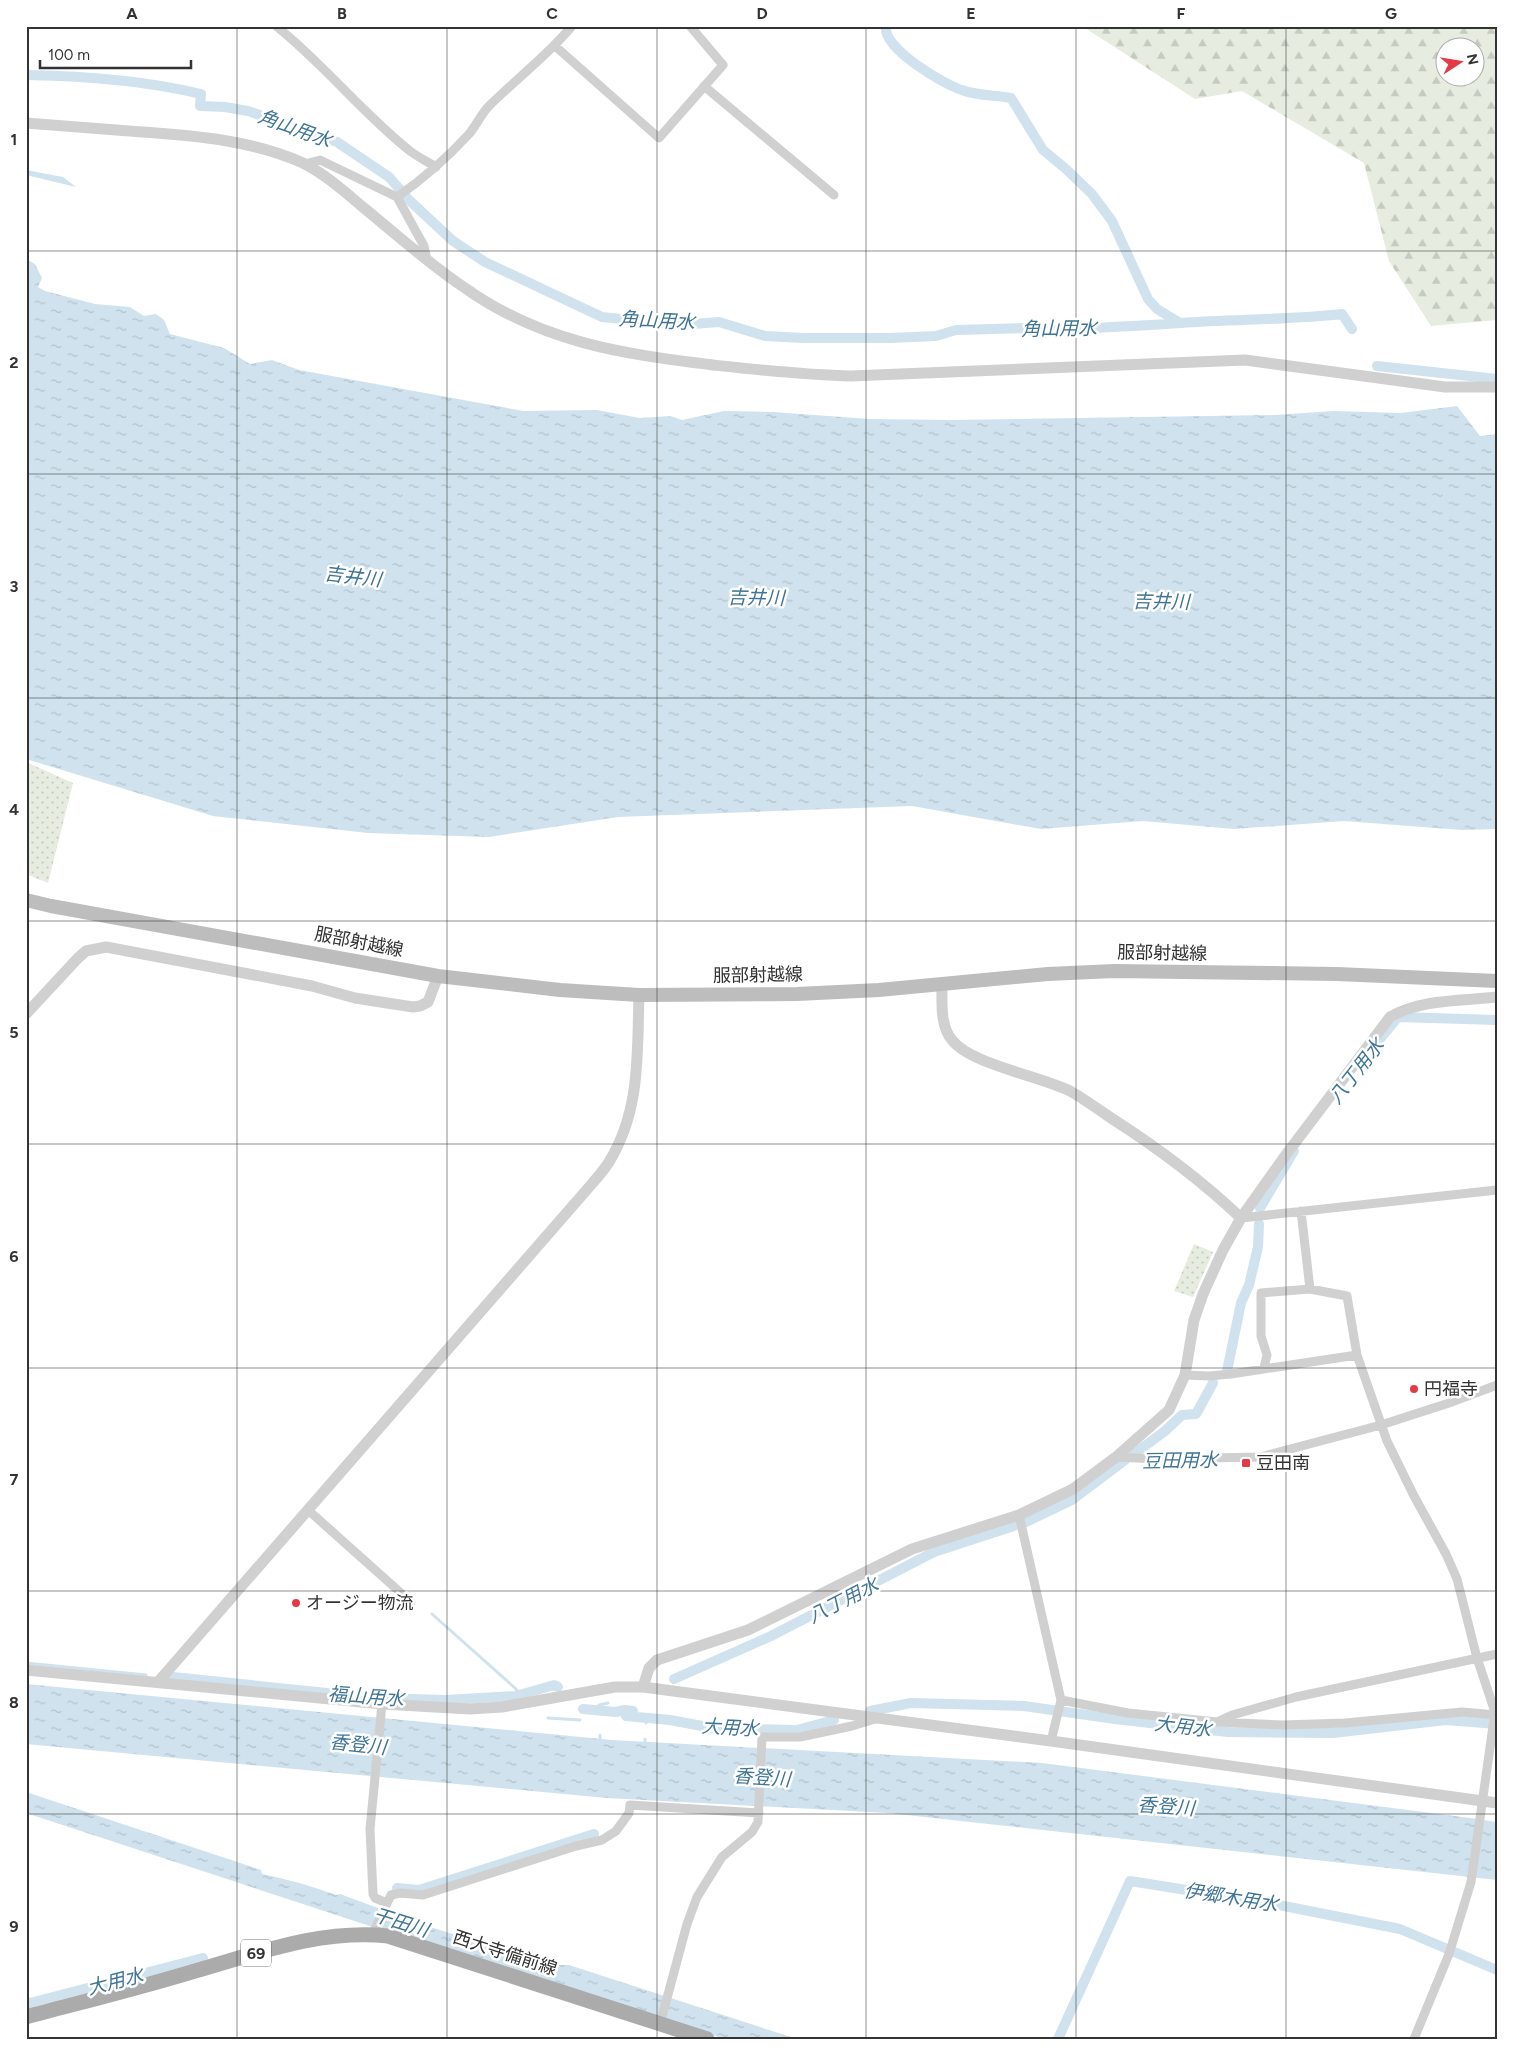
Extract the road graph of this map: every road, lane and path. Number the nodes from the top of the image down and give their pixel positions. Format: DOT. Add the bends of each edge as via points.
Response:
graph roads {
  1 [pos="276,26"];
  2 [pos="572,26"];
  3 [pos="690,26"];
  4 [pos="555,46"];
  5 [pos="704,86"];
  6 [pos="26,123"];
  7 [pos="305,164"];
  8 [pos="436,167"];
  9 [pos="834,195"];
  10 [pos="397,198"];
  11 [pos="427,260"];
  12 [pos="1497,387"];
  13 [pos="26,900"];
  14 [pos="438,976"];
  15 [pos="1497,980"];
  16 [pos="942,985"];
  17 [pos="639,995"];
  18 [pos="1497,997"];
  19 [pos="26,1014"];
  20 [pos="1497,1190"];
  21 [pos="1301,1211"];
  22 [pos="1241,1218"];
  23 [pos="1310,1289"];
  24 [pos="1357,1355"];
  25 [pos="1264,1368"];
  26 [pos="1185,1375"];
  27 [pos="1497,1385"];
  28 [pos="1381,1425"];
  29 [pos="1116,1457"];
  30 [pos="308,1510"];
  31 [pos="1018,1515"];
  32 [pos="411,1602"];
  33 [pos="1497,1654"];
  34 [pos="1477,1658"];
  35 [pos="26,1670"];
  36 [pos="158,1682"];
  37 [pos="643,1687"];
  38 [pos="1061,1703"];
  39 [pos="381,1708"];
  40 [pos="875,1719"];
  41 [pos="1494,1719"];
  42 [pos="1217,1722"];
  43 [pos="1051,1741"];
  44 [pos="1497,1803"];
  45 [pos="1481,1806"];
  46 [pos="759,1811"];
  47 [pos="386,1905"];
  48 [pos="373,1932"];
  49 [pos="26,2017"];
  50 [pos="661,2022"];
  51 [pos="707,2039"];
  52 [pos="1414,2039"];
  1 -- 8 [label="street" via="306,50 366,112 411,152"];
  2 -- 4 [label="street"];
  3 -- 5 [label="street" via="723,65"];
  4 -- 5 [label="street" via="659,138"];
  4 -- 8 [label="street" via="488,108 470,133"];
  5 -- 9 [label="street"];
  6 -- 7 [label="street" via="185,135 253,145"];
  7 -- 10 [label="street" via="320,160"];
  7 -- 11 [label="street"];
  8 -- 10 [label="street"];
  10 -- 11 [label="street" via="424,246"];
  11 -- 12 [label="street" via="508,316 560,336 646,357 801,374 851,376 1245,360 1445,387"];
  13 -- 14 [label="main road, 服部射越線"];
  14 -- 17 [label="main road, 服部射越線"];
  14 -- 19 [label="street" via="428,1002 413,1007 106,947 86,951"];
  15 -- 16 [label="main road, 服部射越線" via="1114,971"];
  16 -- 17 [label="main road, 服部射越線" via="797,994"];
  16 -- 22 [label="street" via="945,1024 951,1040 964,1051 1070,1091 1182,1166"];
  17 -- 30 [label="street" via="637,1082 631,1114 609,1163"];
  18 -- 22 [label="street" via="1421,1004 1390,1017"];
  20 -- 21 [label="street"];
  21 -- 22 [label="street"];
  21 -- 23 [label="street"];
  22 -- 26 [label="street" via="1222,1250 1194,1320"];
  23 -- 24 [label="street" via="1347,1296"];
  23 -- 25 [label="street" via="1261,1293 1261,1336 1267,1355"];
  24 -- 25 [label="street"];
  24 -- 28 [label="street"];
  25 -- 26 [label="street" via="1224,1375"];
  26 -- 29 [label="street" via="1169,1410"];
  27 -- 28 [label="street"];
  28 -- 29 [label="street" via="1260,1457"];
  28 -- 34 [label="street" via="1457,1578"];
  29 -- 31 [label="street" via="1073,1489"];
  30 -- 32 [label="street"];
  30 -- 36 [label="street"];
  31 -- 37 [label="street" via="912,1549 748,1630 657,1660 649,1668"];
  31 -- 38 [label="street"];
  33 -- 34 [label="street"];
  34 -- 41 [label="street" via="1494,1709"];
  34 -- 42 [label="street" via="1296,1697"];
  35 -- 36 [label="street"];
  36 -- 39 [label="street"];
  37 -- 39 [label="street" via="615,1686 502,1707"];
  37 -- 40 [label="street"];
  38 -- 42 [label="street"];
  38 -- 43 [label="street"];
  39 -- 47 [label="street" via="370,1829 372,1894"];
  40 -- 43 [label="street"];
  40 -- 46 [label="street" via="800,1737 762,1737"];
  41 -- 42 [label="street" via="1462,1712 1345,1723 1243,1725"];
  41 -- 45 [label="street"];
  43 -- 45 [label="street"];
  44 -- 45 [label="street"];
  45 -- 52 [label="street" via="1471,1882 1449,1954"];
  46 -- 47 [label="street" via="630,1804 629,1813 616,1831 602,1840 423,1895 391,1895"];
  46 -- 50 [label="street" via="758,1822 752,1832 722,1857 697,1897"];
  47 -- 48 [label="street"];
  48 -- 49 [label="main road, 西大寺備前線 / 69" via="331,1936 273,1948"];
  48 -- 50 [label="main road, 西大寺備前線 / 69"];
  50 -- 51 [label="main road, 西大寺備前線 / 69"];
}
